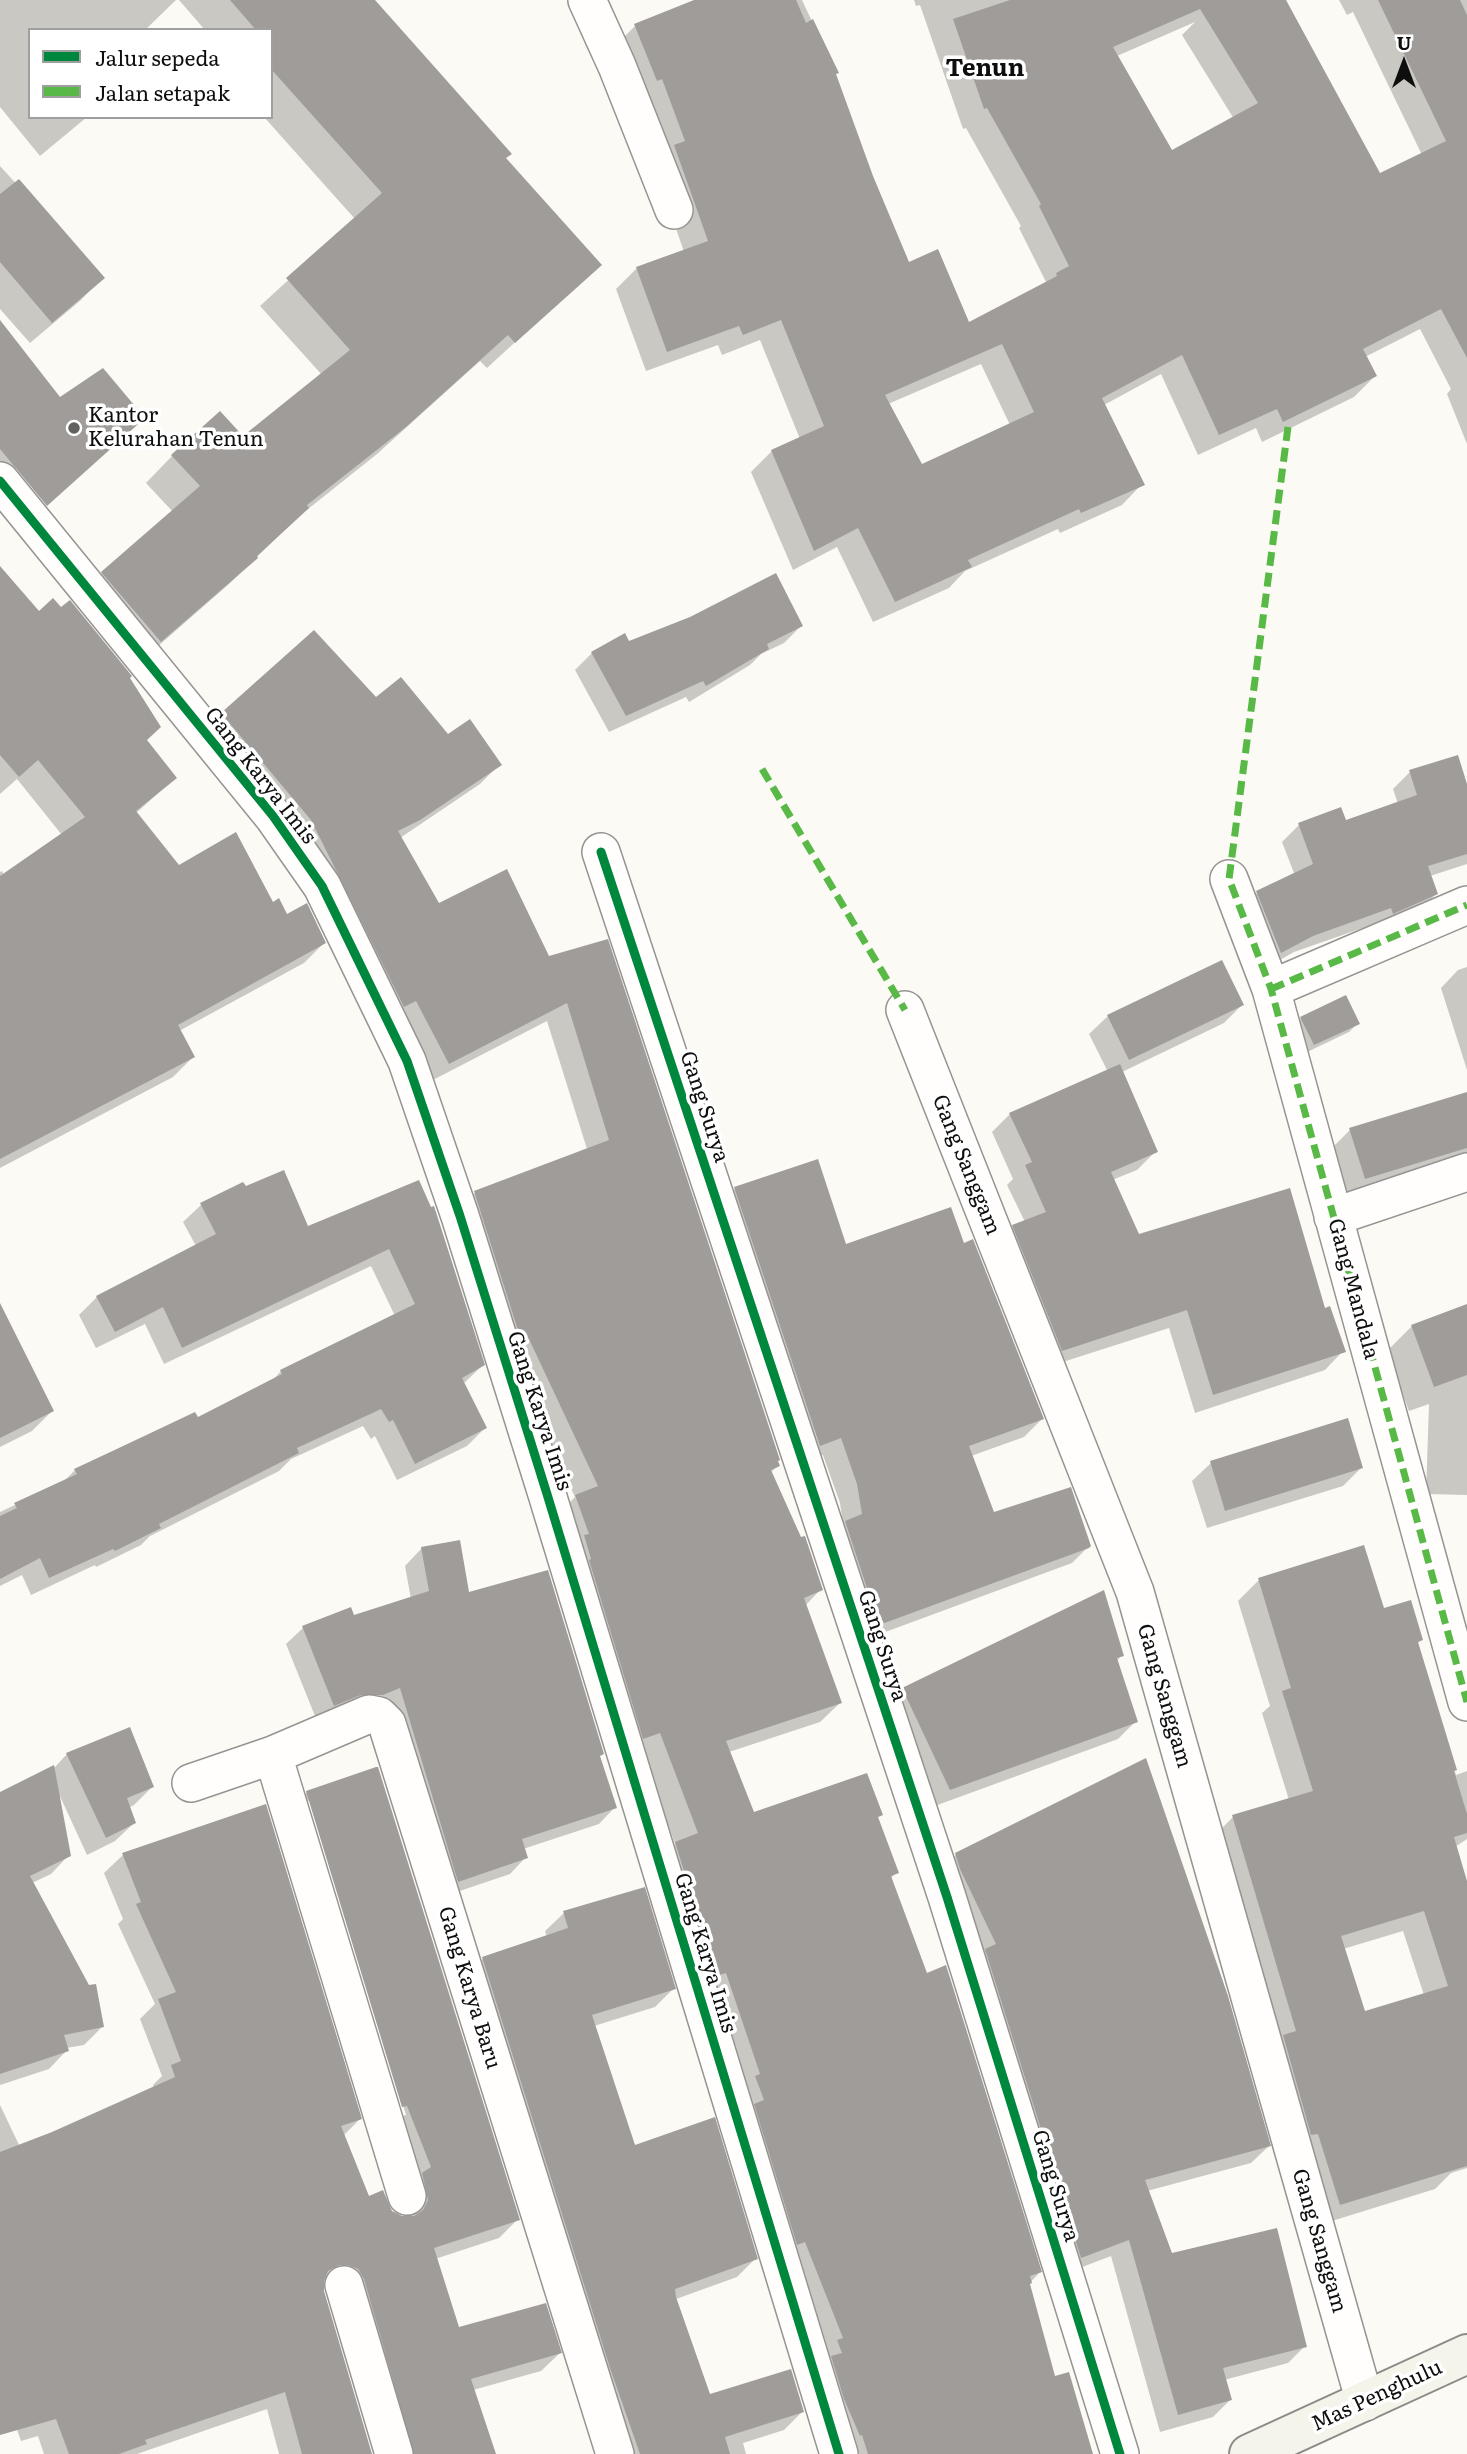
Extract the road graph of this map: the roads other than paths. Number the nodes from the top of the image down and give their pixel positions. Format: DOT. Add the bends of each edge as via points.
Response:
graph roads {
  1 [pos="587,0"];
  2 [pos="674,210"];
  3 [pos="0,481"];
  4 [pos="601,852"];
  5 [pos="1228,879"];
  6 [pos="1467,905"];
  7 [pos="1271,989"];
  8 [pos="905,1010"];
  9 [pos="1467,1171"];
  10 [pos="1333,1217"];
  11 [pos="1467,1702"];
  12 [pos="273,1755"];
  13 [pos="191,1783"];
  14 [pos="407,2196"];
  15 [pos="344,2285"];
  16 [pos="1467,2354"];
  17 [pos="1365,2402"];
  18 [pos="394,2454"];
  19 [pos="615,2454"];
  20 [pos="839,2454"];
  21 [pos="1120,2454"];
  22 [pos="1249,2454"];
  1 -- 2 [label="street"];
  3 -- 20 [label="street, Gang Karya Imis" via="274,816 322,886 407,1061 547,1494"];
  4 -- 21 [label="street, Gang Surya" via="947,1897"];
  5 -- 7 [label="street, Gang Mandala"];
  6 -- 7 [label="street"];
  7 -- 10 [label="street, Gang Mandala"];
  8 -- 17 [label="street, Gang Sanggam" via="1135,1592"];
  9 -- 10 [label="street"];
  10 -- 11 [label="street, Gang Mandala"];
  12 -- 13 [label="street, Gang Karya Baru"];
  12 -- 14 [label="street"];
  12 -- 19 [label="street, Gang Karya Baru" via="369,1714 387,1724"];
  15 -- 18 [label="street"];
  16 -- 17 [label="street, Mas Penghulu"];
  17 -- 22 [label="street, Mas Penghulu"];
}
